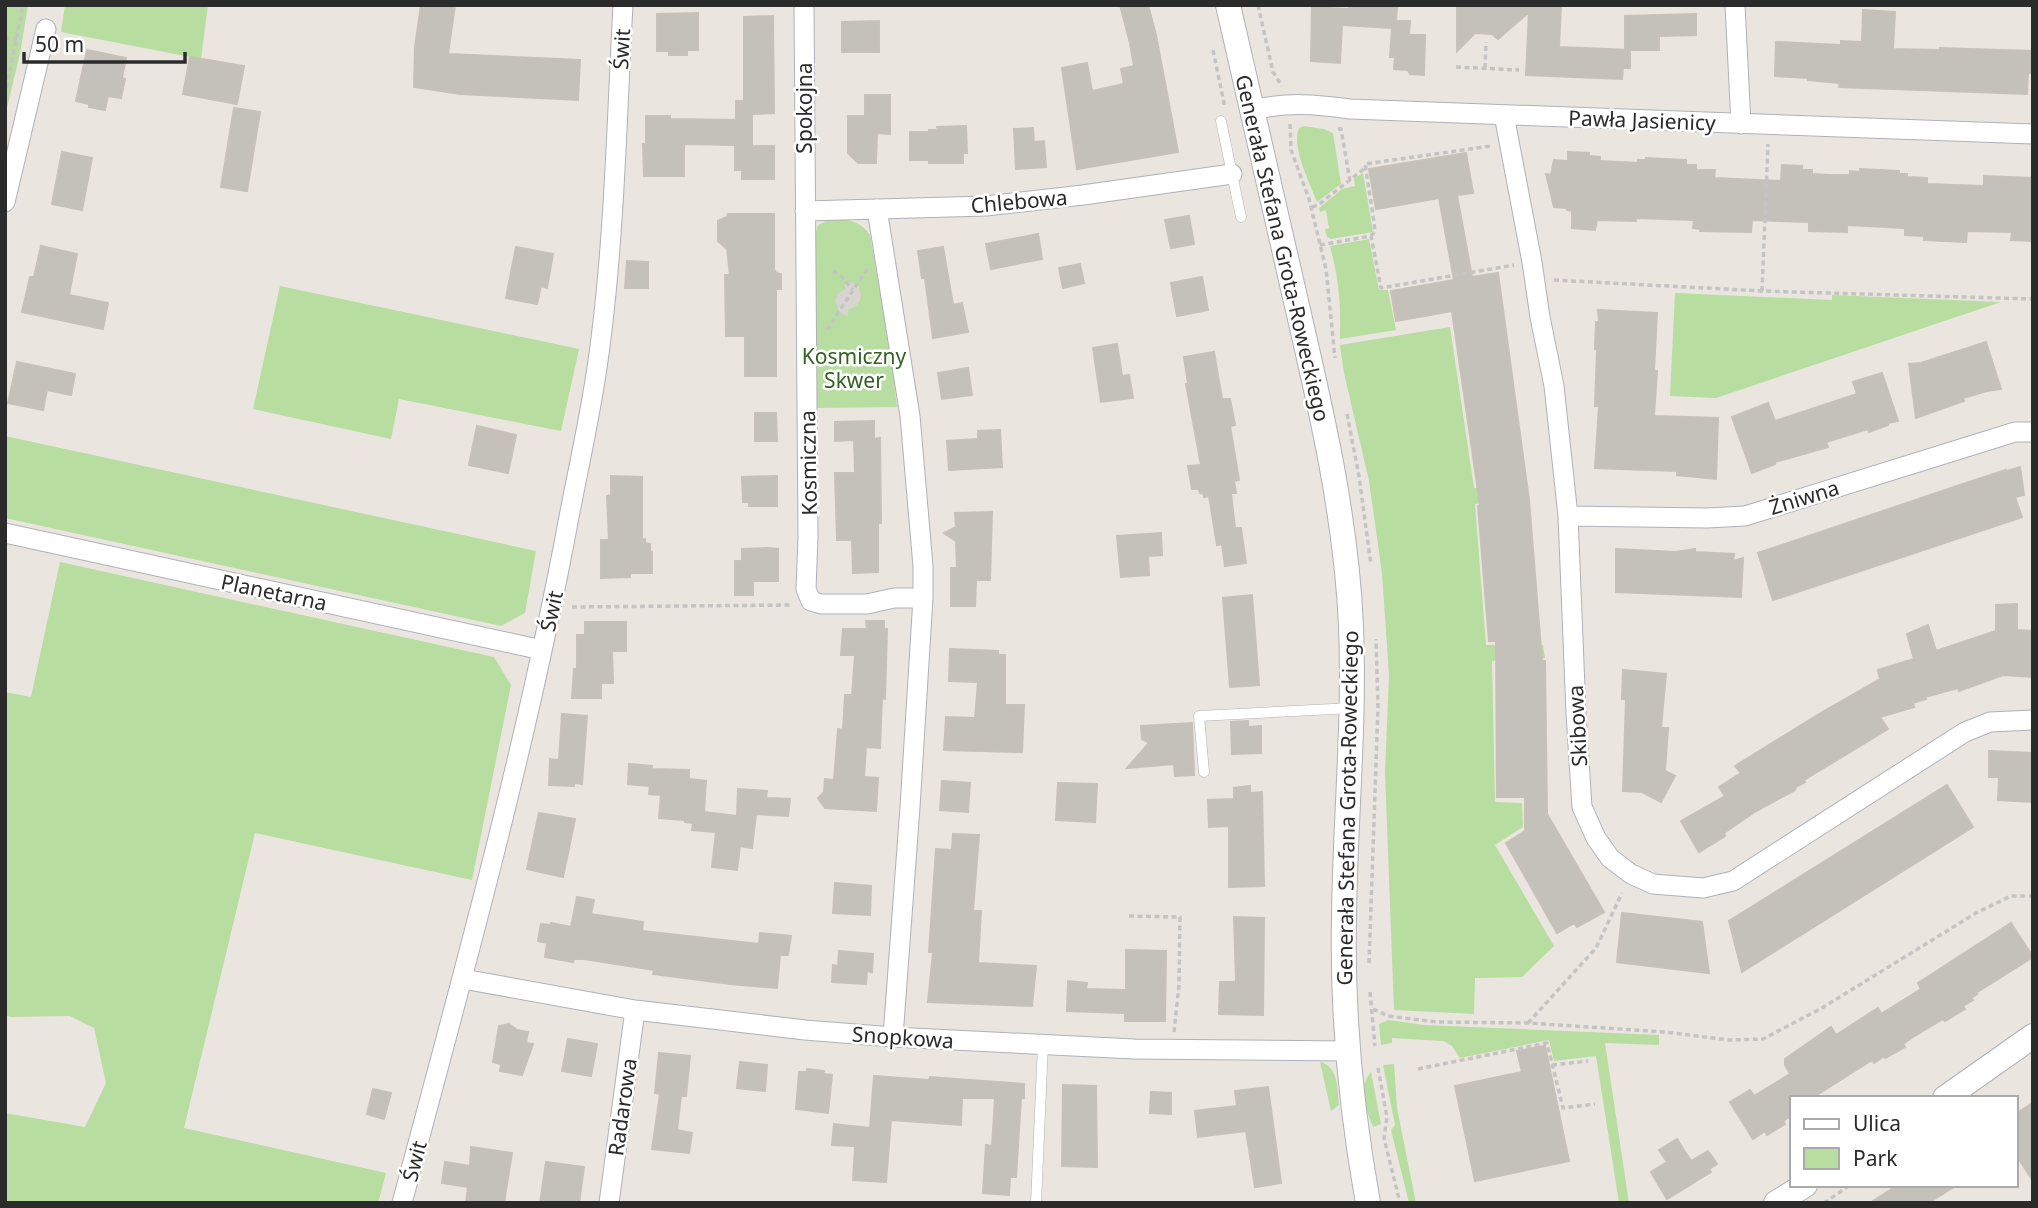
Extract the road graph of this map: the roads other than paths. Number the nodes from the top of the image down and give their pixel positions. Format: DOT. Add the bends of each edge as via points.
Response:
graph roads {
  1 [pos="623,5"];
  2 [pos="804,5"];
  3 [pos="1228,5"];
  4 [pos="1735,5"];
  5 [pos="46,29"];
  6 [pos="1251,110"];
  7 [pos="1504,115"];
  8 [pos="1221,121"];
  9 [pos="1741,124"];
  10 [pos="2033,134"];
  11 [pos="1232,174"];
  12 [pos="5,202"];
  13 [pos="877,209"];
  14 [pos="805,211"];
  15 [pos="1241,217"];
  16 [pos="2033,432"];
  17 [pos="1568,516"];
  18 [pos="5,533"];
  19 [pos="923,598"];
  20 [pos="542,650"];
  21 [pos="1352,708"];
  22 [pos="2033,720"];
  23 [pos="1204,772"];
  24 [pos="463,979"];
  25 [pos="635,1010"];
  26 [pos="2033,1036"];
  27 [pos="893,1037"];
  28 [pos="1043,1044"];
  29 [pos="1348,1051"];
  30 [pos="1948,1096"];
  31 [pos="1802,1187"];
  32 [pos="402,1203"];
  33 [pos="609,1203"];
  34 [pos="1036,1203"];
  35 [pos="1368,1203"];
  36 [pos="1776,1203"];
  1 -- 20 [label="street, Świt" via="602,331"];
  2 -- 14 [label="street, Spokojna"];
  3 -- 6 [label="street, Generała Stefana Grota-Roweckiego"];
  4 -- 9 [label="street"];
  5 -- 12 [label="street"];
  6 -- 7 [label="street, Pawła Jasienicy" via="1279,104"];
  6 -- 21 [label="street, Generała Stefana Grota-Roweckiego" via="1337,493 1351,625"];
  7 -- 9 [label="street, Pawła Jasienicy"];
  7 -- 17 [label="street, Skibowa" via="1554,386"];
  8 -- 11 [label="lane"];
  9 -- 10 [label="street, Pawła Jasienicy"];
  11 -- 13 [label="street, Chlebowa" via="986,206"];
  11 -- 15 [label="lane"];
  13 -- 14 [label="street, Chlebowa"];
  13 -- 19 [label="street" via="910,416"];
  14 -- 19 [label="street, Kosmiczna" via="806,589 811,601 828,604"];
  16 -- 17 [label="street, Żniwna" via="2015,432 1745,516"];
  17 -- 22 [label="street, Skibowa" via="1582,807 1610,858 1653,884 1703,888 1733,881 1965,732 1990,722"];
  18 -- 20 [label="street, Planetarna"];
  19 -- 27 [label="street"];
  20 -- 24 [label="street, Świt"];
  21 -- 23 [label="lane" via="1199,716"];
  21 -- 29 [label="street, Generała Stefana Grota-Roweckiego" via="1344,918"];
  24 -- 25 [label="street, Snopkowa"];
  24 -- 32 [label="street, Świt"];
  25 -- 27 [label="street, Snopkowa"];
  25 -- 33 [label="street, Radarowa"];
  26 -- 30 [label="street"];
  27 -- 28 [label="street, Snopkowa"];
  28 -- 29 [label="street, Snopkowa"];
  28 -- 34 [label="lane"];
  29 -- 35 [label="street, Generała Stefana Grota-Roweckiego"];
  31 -- 36 [label="street"];
}
